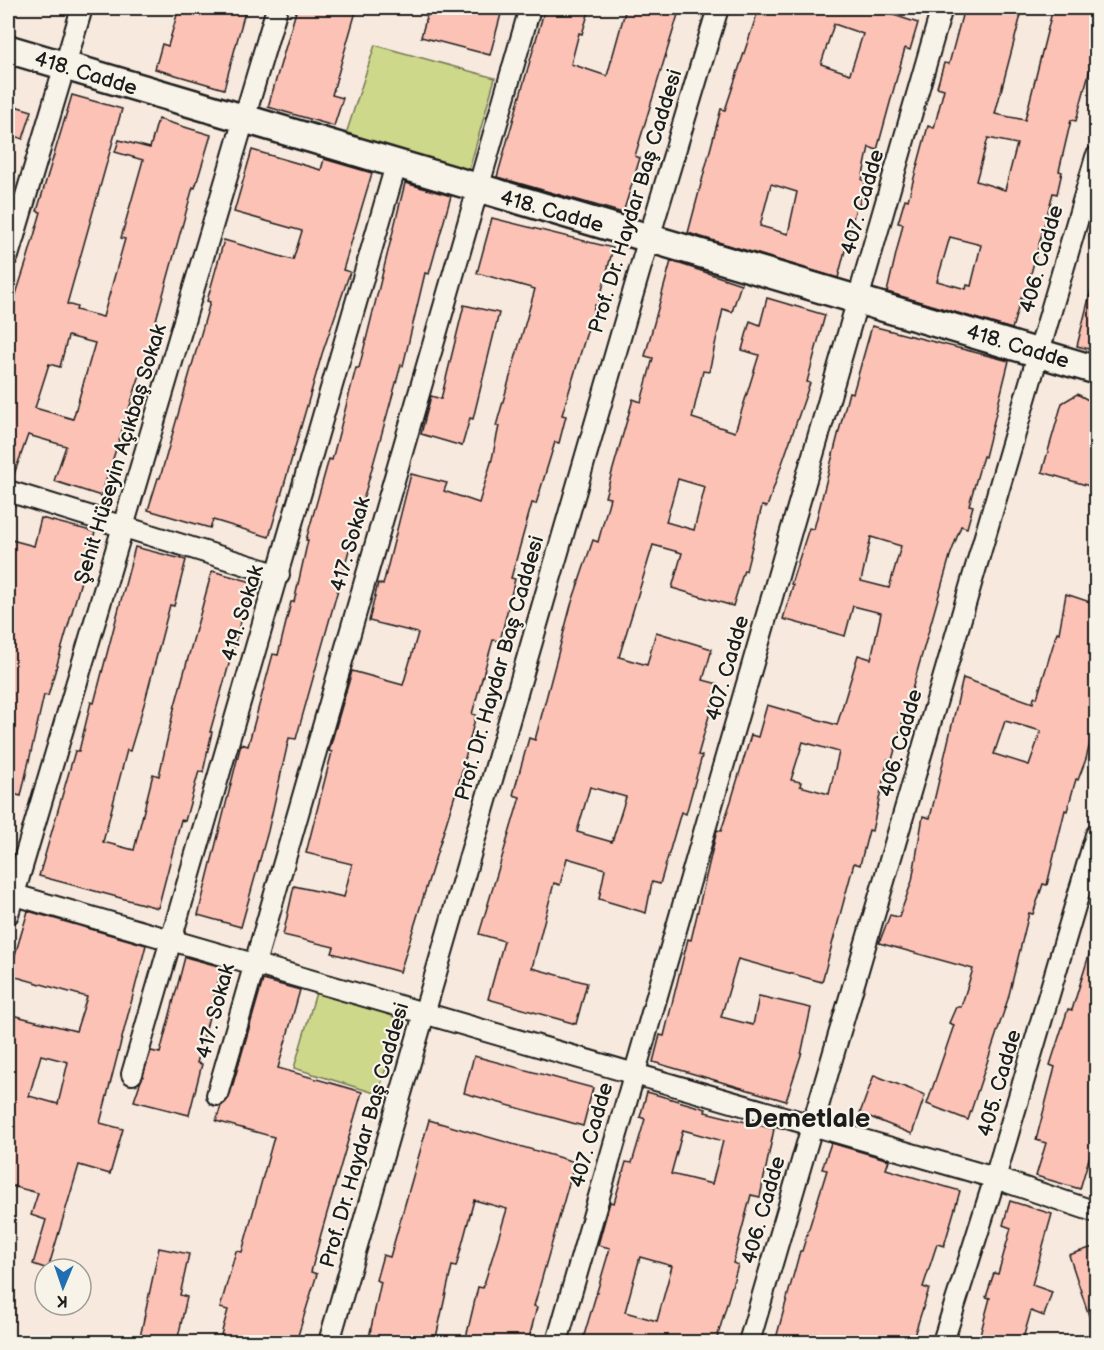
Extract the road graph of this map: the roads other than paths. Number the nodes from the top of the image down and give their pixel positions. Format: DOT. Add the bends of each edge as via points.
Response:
graph roads {
  1 [pos="82,8"];
  2 [pos="277,8"];
  3 [pos="530,8"];
  4 [pos="718,8"];
  5 [pos="942,8"];
  6 [pos="8,49"];
  7 [pos="63,66"];
  8 [pos="244,120"];
  9 [pos="1096,158"];
  10 [pos="396,165"];
  11 [pos="478,190"];
  12 [pos="649,238"];
  13 [pos="8,256"];
  14 [pos="860,299"];
  15 [pos="1039,352"];
  16 [pos="1096,370"];
  17 [pos="8,491"];
  18 [pos="123,526"];
  19 [pos="279,575"];
  20 [pos="1096,835"];
  21 [pos="10,894"];
  22 [pos="8,914"];
  23 [pos="170,939"];
  24 [pos="254,963"];
  25 [pos="425,1013"];
  26 [pos="132,1074"];
  27 [pos="633,1075"];
  28 [pos="217,1095"];
  29 [pos="812,1128"];
  30 [pos="995,1178"];
  31 [pos="1096,1212"];
  32 [pos="329,1342"];
  33 [pos="557,1342"];
  34 [pos="749,1342"];
  35 [pos="943,1342"];
  1 -- 7 [label="street"];
  2 -- 8 [label="street, Şehit Hüseyin Açıkbaş Sokak"];
  3 -- 11 [label="street, 417. Sokak"];
  4 -- 12 [label="street, Prof. Dr. Haydar Baş Caddesi"];
  5 -- 14 [label="street, 407. Cadde"];
  6 -- 7 [label="street, 418. Cadde"];
  7 -- 8 [label="street, 418. Cadde"];
  7 -- 13 [label="street"];
  8 -- 10 [label="street, 418. Cadde"];
  8 -- 18 [label="street, Şehit Hüseyin Açıkbaş Sokak"];
  9 -- 15 [label="street, 406. Cadde"];
  10 -- 11 [label="street, 418. Cadde"];
  10 -- 19 [label="street, 419. Sokak"];
  11 -- 12 [label="street, 418. Cadde"];
  11 -- 24 [label="street, 417. Sokak"];
  12 -- 14 [label="street, 418. Cadde"];
  12 -- 25 [label="street, Prof. Dr. Haydar Baş Caddesi"];
  14 -- 15 [label="street, 418. Cadde"];
  14 -- 27 [label="street, 407. Cadde"];
  15 -- 16 [label="street, 418. Cadde"];
  15 -- 29 [label="street, 406. Cadde"];
  17 -- 18 [label="street"];
  18 -- 19 [label="street"];
  18 -- 21 [label="street, Şehit Hüseyin Açıkbaş Sokak"];
  19 -- 23 [label="street, 419. Sokak"];
  20 -- 30 [label="street, 405. Cadde"];
  21 -- 22 [label="street, Şehit Hüseyin Açıkbaş Sokak"];
  21 -- 23 [label="street"];
  23 -- 24 [label="street"];
  23 -- 26 [label="street, 419. Sokak"];
  24 -- 25 [label="street"];
  24 -- 28 [label="street, 417. Sokak"];
  25 -- 27 [label="street"];
  25 -- 32 [label="street, Prof. Dr. Haydar Baş Caddesi"];
  27 -- 29 [label="street"];
  27 -- 33 [label="street, 407. Cadde"];
  29 -- 30 [label="street"];
  29 -- 34 [label="street, 406. Cadde"];
  30 -- 31 [label="street"];
  30 -- 35 [label="street, 405. Cadde"];
}
